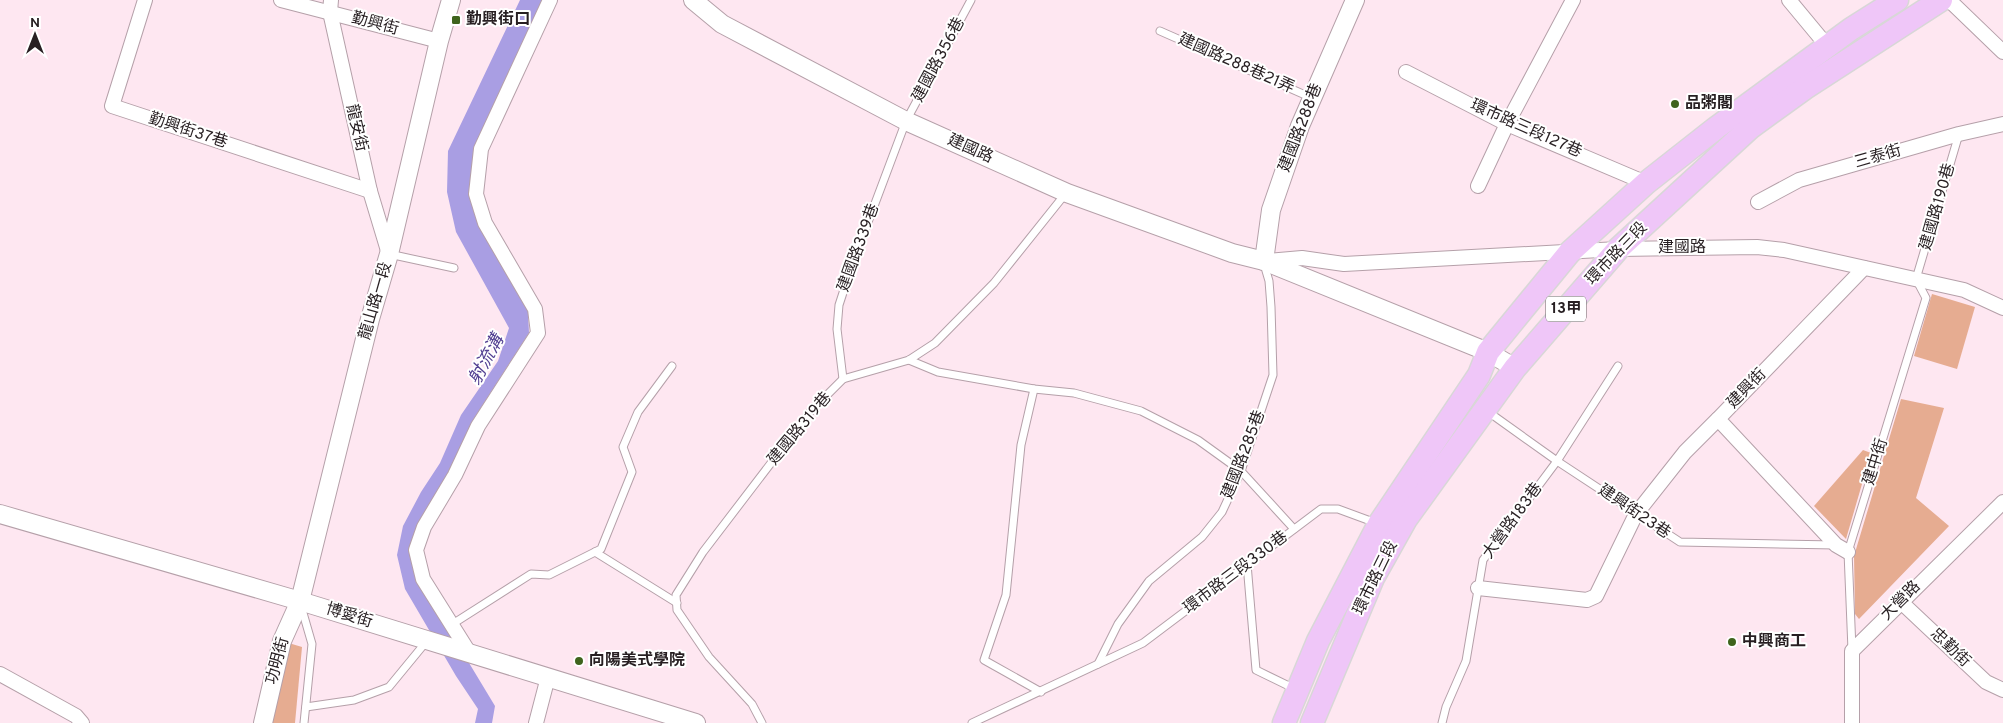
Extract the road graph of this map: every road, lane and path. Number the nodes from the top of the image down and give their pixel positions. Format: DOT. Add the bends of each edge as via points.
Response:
graph roads {
  1 [pos="145,0"];
  2 [pos="281,0"];
  3 [pos="451,0"];
  4 [pos="550,0"];
  5 [pos="693,0"];
  6 [pos="971,0"];
  7 [pos="1573,0"];
  8 [pos="1789,0"];
  9 [pos="1897,0"];
  10 [pos="1941,0"];
  11 [pos="1949,0"];
  12 [pos="1351,2"];
  13 [pos="330,6"];
  14 [pos="1160,31"];
  15 [pos="439,41"];
  16 [pos="1828,47"];
  17 [pos="2003,52"];
  18 [pos="1406,72"];
  19 [pos="1312,98"];
  20 [pos="906,121"];
  21 [pos="1507,124"];
  22 [pos="2003,124"];
  23 [pos="1959,134"];
  24 [pos="1646,183"];
  25 [pos="1478,186"];
  26 [pos="370,191"];
  27 [pos="1067,193"];
  28 [pos="1758,202"];
  29 [pos="1618,248"];
  30 [pos="1569,253"];
  31 [pos="389,254"];
  32 [pos="1264,261"];
  33 [pos="454,268"];
  34 [pos="1864,268"];
  35 [pos="1916,279"];
  36 [pos="2003,308"];
  37 [pos="1488,352"];
  38 [pos="909,360"];
  39 [pos="672,366"];
  40 [pos="1618,366"];
  41 [pos="1515,368"];
  42 [pos="843,380"];
  43 [pos="1034,389"];
  44 [pos="1485,409"];
  45 [pos="1718,419"];
  46 [pos="1557,461"];
  47 [pos="1241,471"];
  48 [pos="2003,502"];
  49 [pos="0,514"];
  50 [pos="1636,514"];
  51 [pos="1379,524"];
  52 [pos="1294,529"];
  53 [pos="1842,549"];
  54 [pos="596,552"];
  55 [pos="1248,564"];
  56 [pos="1478,588"];
  57 [pos="300,601"];
  58 [pos="1900,601"];
  59 [pos="677,603"];
  60 [pos="451,625"];
  61 [pos="449,647"];
  62 [pos="1852,651"];
  63 [pos="1098,664"];
  64 [pos="0,674"];
  65 [pos="548,678"];
  66 [pos="1297,690"];
  67 [pos="2003,690"];
  68 [pos="1041,692"];
  69 [pos="306,707"];
  70 [pos="82,723"];
  71 [pos="263,723"];
  72 [pos="304,723"];
  73 [pos="536,723"];
  74 [pos="696,723"];
  75 [pos="762,723"];
  76 [pos="972,723"];
  77 [pos="1284,723"];
  78 [pos="1312,723"];
  79 [pos="1442,723"];
  80 [pos="1852,723"];
  1 -- 26 [label="street, 勤興街37巷" via="112,106"];
  2 -- 13 [label="street, 勤興街"];
  3 -- 15 [label="street, 龍山路一段"];
  4 -- 60 [label="street" via="481,149 476,194 485,223 535,309 538,334 478,426 455,475 424,526 416,550 424,579"];
  5 -- 20 [label="street, 建國路" via="722,24"];
  6 -- 20 [label="lane, 建國路356巷"];
  7 -- 21 [label="street"];
  8 -- 16 [label="street"];
  9 -- 16 [label="main road, 環市路三段 / 13甲"];
  10 -- 29 [label="main road, 環市路三段 / 13甲" via="1805,88 1751,128"];
  11 -- 17 [label="street"];
  12 -- 19 [label="street, 建國路288巷"];
  13 -- 15 [label="street, 勤興街"];
  13 -- 26 [label="street, 龍安街"];
  14 -- 19 [label="lane, 建國路288巷21弄"];
  15 -- 31 [label="street, 龍山路一段"];
  16 -- 24 [label="main road, 環市路三段 / 13甲"];
  18 -- 21 [label="street, 環市路三段127巷"];
  19 -- 32 [label="street, 建國路288巷" via="1272,210"];
  20 -- 27 [label="street, 建國路"];
  20 -- 42 [label="lane, 建國路339巷" via="839,305 837,329"];
  21 -- 24 [label="street, 環市路三段127巷"];
  21 -- 25 [label="street"];
  22 -- 23 [label="street, 三泰街"];
  23 -- 28 [label="street, 三泰街" via="1799,180"];
  23 -- 35 [label="lane, 建國路190巷"];
  24 -- 30 [label="main road, 環市路三段 / 13甲"];
  26 -- 31 [label="street, 龍安街"];
  27 -- 32 [label="street, 建國路" via="1232,253"];
  27 -- 38 [label="lane, 建國路319巷" via="994,283 935,343"];
  29 -- 30 [label="street, 建國路"];
  29 -- 34 [label="street, 建國路" via="1758,247"];
  29 -- 41 [label="main road, 環市路三段 / 13甲"];
  30 -- 32 [label="street, 建國路" via="1344,264 1302,258"];
  30 -- 37 [label="main road, 環市路三段 / 13甲"];
  31 -- 33 [label="lane"];
  31 -- 57 [label="street, 龍山路一段"];
  32 -- 37 [label="street, 建國路"];
  32 -- 47 [label="lane, 建國路285巷" via="1269,280 1273,375"];
  34 -- 35 [label="street, 建國路"];
  34 -- 45 [label="street, 建興街"];
  35 -- 36 [label="street, 建國路" via="1964,290"];
  35 -- 53 [label="lane, 建中街" via="1926,298"];
  37 -- 41 [label="street, 建國路"];
  37 -- 51 [label="main road, 環市路三段 / 13甲" via="1480,375"];
  38 -- 42 [label="lane, 建國路319巷"];
  38 -- 43 [label="lane" via="938,372"];
  39 -- 54 [label="lane" via="638,412 623,447 632,472 601,549"];
  40 -- 46 [label="lane, 大營路183巷"];
  41 -- 44 [label="main road, 環市路三段 / 13甲"];
  42 -- 59 [label="lane, 建國路319巷" via="810,412 703,552 676,595"];
  43 -- 47 [label="lane" via="1074,393 1141,411 1198,440"];
  43 -- 68 [label="lane" via="1021,445 1006,595 984,660"];
  44 -- 46 [label="lane, 建興街23巷"];
  44 -- 78 [label="main road, 環市路三段 / 13甲" via="1406,519 1374,578"];
  45 -- 50 [label="street" via="1685,452"];
  45 -- 53 [label="street, 建興街"];
  46 -- 50 [label="lane, 建興街23巷"];
  46 -- 56 [label="lane, 大營路183巷" via="1483,560"];
  47 -- 52 [label="lane"];
  47 -- 63 [label="lane, 建國路285巷" via="1222,512 1202,537 1149,581 1118,624"];
  48 -- 58 [label="street, 大營路"];
  49 -- 57 [label="street, 博愛街"];
  50 -- 53 [label="lane, 建興街23巷" via="1680,542"];
  50 -- 56 [label="street" via="1596,596 1587,600"];
  51 -- 52 [label="lane, 環市路三段330巷" via="1338,509 1321,509"];
  51 -- 66 [label="main road, 環市路三段 / 13甲" via="1318,641"];
  52 -- 55 [label="lane, 環市路三段330巷"];
  53 -- 62 [label="lane, 建中街"];
  54 -- 59 [label="lane"];
  54 -- 60 [label="lane" via="550,575 531,574"];
  55 -- 63 [label="lane, 環市路三段330巷" via="1144,642"];
  55 -- 66 [label="lane" via="1256,670"];
  56 -- 79 [label="lane, 大營路183巷" via="1466,661"];
  57 -- 61 [label="street, 博愛街"];
  57 -- 69 [label="lane" via="312,644"];
  57 -- 71 [label="street, 功明街" via="282,641"];
  58 -- 62 [label="street, 大營路"];
  58 -- 67 [label="street, 忠勤街" via="1986,682"];
  59 -- 75 [label="lane" via="678,610 709,658 752,704"];
  60 -- 61 [label="street"];
  61 -- 65 [label="street, 博愛街"];
  61 -- 69 [label="lane" via="389,687 354,700"];
  62 -- 80 [label="street"];
  63 -- 68 [label="lane, 環市路三段330巷"];
  64 -- 70 [label="street" via="76,716"];
  65 -- 73 [label="street"];
  65 -- 74 [label="street, 博愛街"];
  66 -- 77 [label="main road, 環市路三段 / 13甲"];
  68 -- 76 [label="lane, 環市路三段330巷"];
  69 -- 72 [label="lane"];
}
